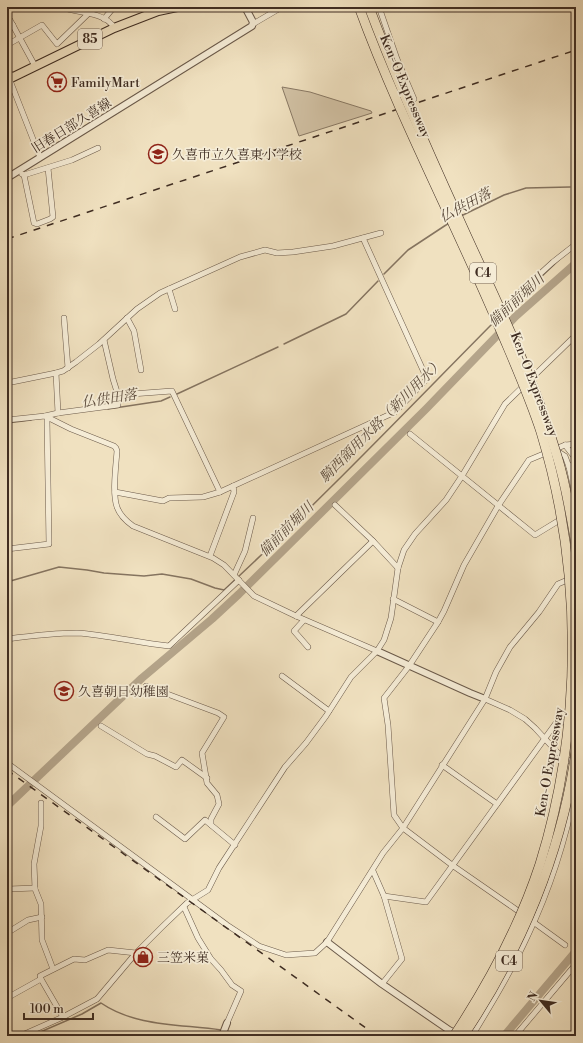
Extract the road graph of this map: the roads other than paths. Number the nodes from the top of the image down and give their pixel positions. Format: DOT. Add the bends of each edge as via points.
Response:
graph roads {
  1 [pos="58,7"];
  2 [pos="118,7"];
  3 [pos="177,7"];
  4 [pos="245,7"];
  5 [pos="282,7"];
  6 [pos="359,7"];
  7 [pos="369,7"];
  8 [pos="379,7"];
  9 [pos="89,13"];
  10 [pos="104,19"];
  11 [pos="253,24"];
  12 [pos="7,28"];
  13 [pos="114,28"];
  14 [pos="20,38"];
  15 [pos="60,41"];
  16 [pos="7,45"];
  17 [pos="65,51"];
  18 [pos="35,66"];
  19 [pos="7,68"];
  20 [pos="9,78"];
  21 [pos="414,99"];
  22 [pos="98,148"];
  23 [pos="40,157"];
  24 [pos="48,168"];
  25 [pos="22,173"];
  26 [pos="7,178"];
  27 [pos="381,233"];
  28 [pos="363,238"];
  29 [pos="576,244"];
  30 [pos="169,289"];
  31 [pos="519,293"];
  32 [pos="175,309"];
  33 [pos="64,318"];
  34 [pos="127,318"];
  35 [pos="576,335"];
  36 [pos="104,340"];
  37 [pos="68,368"];
  38 [pos="141,370"];
  39 [pos="56,373"];
  40 [pos="7,383"];
  41 [pos="118,395"];
  42 [pos="58,413"];
  43 [pos="46,417"];
  44 [pos="7,420"];
  45 [pos="410,434"];
  46 [pos="576,444"];
  47 [pos="565,445"];
  48 [pos="554,449"];
  49 [pos="576,459"];
  50 [pos="576,463"];
  51 [pos="569,467"];
  52 [pos="462,476"];
  53 [pos="233,486"];
  54 [pos="115,492"];
  55 [pos="220,492"];
  56 [pos="576,499"];
  57 [pos="335,505"];
  58 [pos="498,506"];
  59 [pos="576,510"];
  60 [pos="253,518"];
  61 [pos="373,541"];
  62 [pos="576,545"];
  63 [pos="7,549"];
  64 [pos="210,556"];
  65 [pos="576,556"];
  66 [pos="398,568"];
  67 [pos="564,569"];
  68 [pos="234,575"];
  69 [pos="239,580"];
  70 [pos="565,581"];
  71 [pos="393,599"];
  72 [pos="296,616"];
  73 [pos="304,620"];
  74 [pos="438,622"];
  75 [pos="7,639"];
  76 [pos="308,647"];
  77 [pos="376,651"];
  78 [pos="409,666"];
  79 [pos="282,676"];
  80 [pos="146,686"];
  81 [pos="567,695"];
  82 [pos="576,696"];
  83 [pos="485,699"];
  84 [pos="329,712"];
  85 [pos="564,722"];
  86 [pos="101,726"];
  87 [pos="546,738"];
  88 [pos="576,751"];
  89 [pos="7,763"];
  90 [pos="442,765"];
  91 [pos="576,766"];
  92 [pos="206,778"];
  93 [pos="576,788"];
  94 [pos="41,803"];
  95 [pos="497,804"];
  96 [pos="156,817"];
  97 [pos="212,825"];
  98 [pos="403,828"];
  99 [pos="235,845"];
  100 [pos="537,848"];
  101 [pos="452,866"];
  102 [pos="554,869"];
  103 [pos="373,871"];
  104 [pos="35,888"];
  105 [pos="9,889"];
  106 [pos="384,896"];
  107 [pos="193,899"];
  108 [pos="184,907"];
  109 [pos="42,917"];
  110 [pos="534,922"];
  111 [pos="7,933"];
  112 [pos="327,942"];
  113 [pos="565,945"];
  114 [pos="136,953"];
  115 [pos="576,964"];
  116 [pos="53,969"];
  117 [pos="41,979"];
  118 [pos="382,984"];
  119 [pos="7,998"];
  120 [pos="63,1017"];
  121 [pos="224,1030"];
  122 [pos="20,1036"];
  123 [pos="454,1036"];
  124 [pos="460,1036"];
  125 [pos="463,1036"];
  126 [pos="472,1036"];
  127 [pos="515,1036"];
  1 -- 9 [label="street"];
  2 -- 10 [label="street" via="114,7"];
  3 -- 13 [label="main road, 85"];
  4 -- 11 [label="street"];
  5 -- 11 [label="street"];
  6 -- 123 [label="highway, Ken-O Expressway / C4, bridge" via="382,68 480,283 531,404 557,489 573,590 574,675 571,717 549,836 510,938"];
  7 -- 62 [label="highway, Ken-O Expressway / C4, bridge" via="413,117 534,389 558,458"];
  8 -- 21 [label="street"];
  9 -- 10 [label="street"];
  9 -- 15 [label="street"];
  10 -- 13 [label="street"];
  11 -- 23 [label="street, 旧春日部久喜線"];
  12 -- 14 [label="street" via="12,23"];
  13 -- 17 [label="main road, 85"];
  14 -- 15 [label="street" via="42,25 55,44"];
  14 -- 16 [label="street"];
  14 -- 18 [label="street"];
  15 -- 17 [label="street"];
  17 -- 18 [label="main road, 85"];
  18 -- 20 [label="main road, 85"];
  19 -- 20 [label="street"];
  20 -- 23 [label="street"];
  22 -- 24 [label="street"];
  23 -- 25 [label="street, 旧春日部久喜線"];
  24 -- 25 [label="street"];
  24 -- 25 [label="street" via="53,217 37,224 34,223"];
  25 -- 26 [label="street, 旧春日部久喜線"];
  27 -- 28 [label="street"];
  28 -- 30 [label="street" via="293,252 265,250 240,257"];
  28 -- 53 [label="street" via="427,379 395,412"];
  29 -- 31 [label="street"];
  30 -- 32 [label="street"];
  30 -- 34 [label="street" via="160,292"];
  33 -- 37 [label="street"];
  34 -- 36 [label="street"];
  34 -- 38 [label="street" via="134,331"];
  35 -- 52 [label="street" via="505,404"];
  36 -- 37 [label="street"];
  36 -- 41 [label="street"];
  37 -- 39 [label="street"];
  39 -- 40 [label="street"];
  39 -- 42 [label="street"];
  41 -- 42 [label="street" via="118,405"];
  41 -- 55 [label="street" via="172,391"];
  42 -- 43 [label="street"];
  43 -- 44 [label="street"];
  43 -- 54 [label="street" via="116,448"];
  43 -- 63 [label="street" via="50,544"];
  45 -- 52 [label="street"];
  46 -- 47 [label="street"];
  47 -- 48 [label="street"];
  47 -- 49 [label="street"];
  48 -- 51 [label="street" via="565,456"];
  48 -- 58 [label="street" via="529,460"];
  50 -- 51 [label="street"];
  51 -- 56 [label="street"];
  52 -- 58 [label="street"];
  52 -- 66 [label="street" via="446,500 415,534 404,550"];
  53 -- 55 [label="street"];
  53 -- 64 [label="street" via="234,492"];
  54 -- 55 [label="street" via="163,501 169,498 204,497"];
  54 -- 64 [label="street" via="117,507 123,518 133,526"];
  57 -- 61 [label="street"];
  58 -- 59 [label="street" via="535,535"];
  58 -- 74 [label="street" via="464,565"];
  60 -- 68 [label="street" via="245,551"];
  61 -- 66 [label="street"];
  61 -- 72 [label="street"];
  64 -- 68 [label="street"];
  65 -- 67 [label="street" via="571,566"];
  66 -- 71 [label="street"];
  68 -- 69 [label="street"];
  69 -- 72 [label="street" via="249,591"];
  69 -- 75 [label="street" via="169,646 77,633"];
  70 -- 83 [label="street" via="558,584 510,647"];
  71 -- 74 [label="street"];
  71 -- 77 [label="street" via="391,618 384,640"];
  72 -- 73 [label="street"];
  73 -- 76 [label="street" via="294,631"];
  73 -- 77 [label="street"];
  74 -- 78 [label="street"];
  77 -- 78 [label="street"];
  77 -- 84 [label="street" via="351,677"];
  78 -- 83 [label="street"];
  78 -- 98 [label="street" via="384,698 394,815"];
  79 -- 84 [label="street"];
  80 -- 92 [label="street" via="218,713 224,718 202,753"];
  81 -- 82 [label="street"];
  83 -- 87 [label="street" via="525,719"];
  83 -- 90 [label="street"];
  84 -- 99 [label="street" via="285,767"];
  85 -- 87 [label="street" via="556,723"];
  86 -- 92 [label="street" via="147,754 176,767 182,760"];
  87 -- 91 [label="street" via="558,753"];
  87 -- 95 [label="street"];
  88 -- 125 [label="highway, Ken-O Expressway / C4, bridge" via="556,841 532,909 509,960"];
  89 -- 107 [label="street"];
  90 -- 95 [label="street"];
  90 -- 98 [label="street"];
  92 -- 97 [label="street" via="217,795 219,804 211,819"];
  93 -- 102 [label="street"];
  94 -- 104 [label="street" via="41,826 34,864"];
  95 -- 101 [label="street"];
  96 -- 97 [label="street" via="184,839 205,820"];
  97 -- 99 [label="street"];
  98 -- 101 [label="street"];
  98 -- 103 [label="street" via="383,853"];
  99 -- 107 [label="street" via="208,890"];
  100 -- 102 [label="street" via="540,850 543,864"];
  101 -- 106 [label="street" via="426,902"];
  101 -- 110 [label="street"];
  102 -- 110 [label="street"];
  103 -- 106 [label="street"];
  103 -- 112 [label="street"];
  104 -- 105 [label="street"];
  104 -- 109 [label="street" via="41,904"];
  106 -- 118 [label="street" via="402,959"];
  107 -- 108 [label="street"];
  107 -- 112 [label="street" via="259,946 286,955 316,953"];
  108 -- 114 [label="street"];
  108 -- 121 [label="street" via="210,959 232,985 241,991"];
  109 -- 111 [label="street" via="28,920"];
  109 -- 116 [label="street" via="42,940"];
  110 -- 113 [label="street"];
  110 -- 126 [label="street" via="501,987"];
  112 -- 118 [label="street"];
  114 -- 116 [label="street" via="108,950 85,960 74,959"];
  114 -- 120 [label="street" via="97,999"];
  115 -- 127 [label="street"];
  116 -- 117 [label="street" via="40,976"];
  117 -- 119 [label="street"];
  117 -- 120 [label="street"];
  118 -- 124 [label="street"];
  120 -- 122 [label="street"];
}
